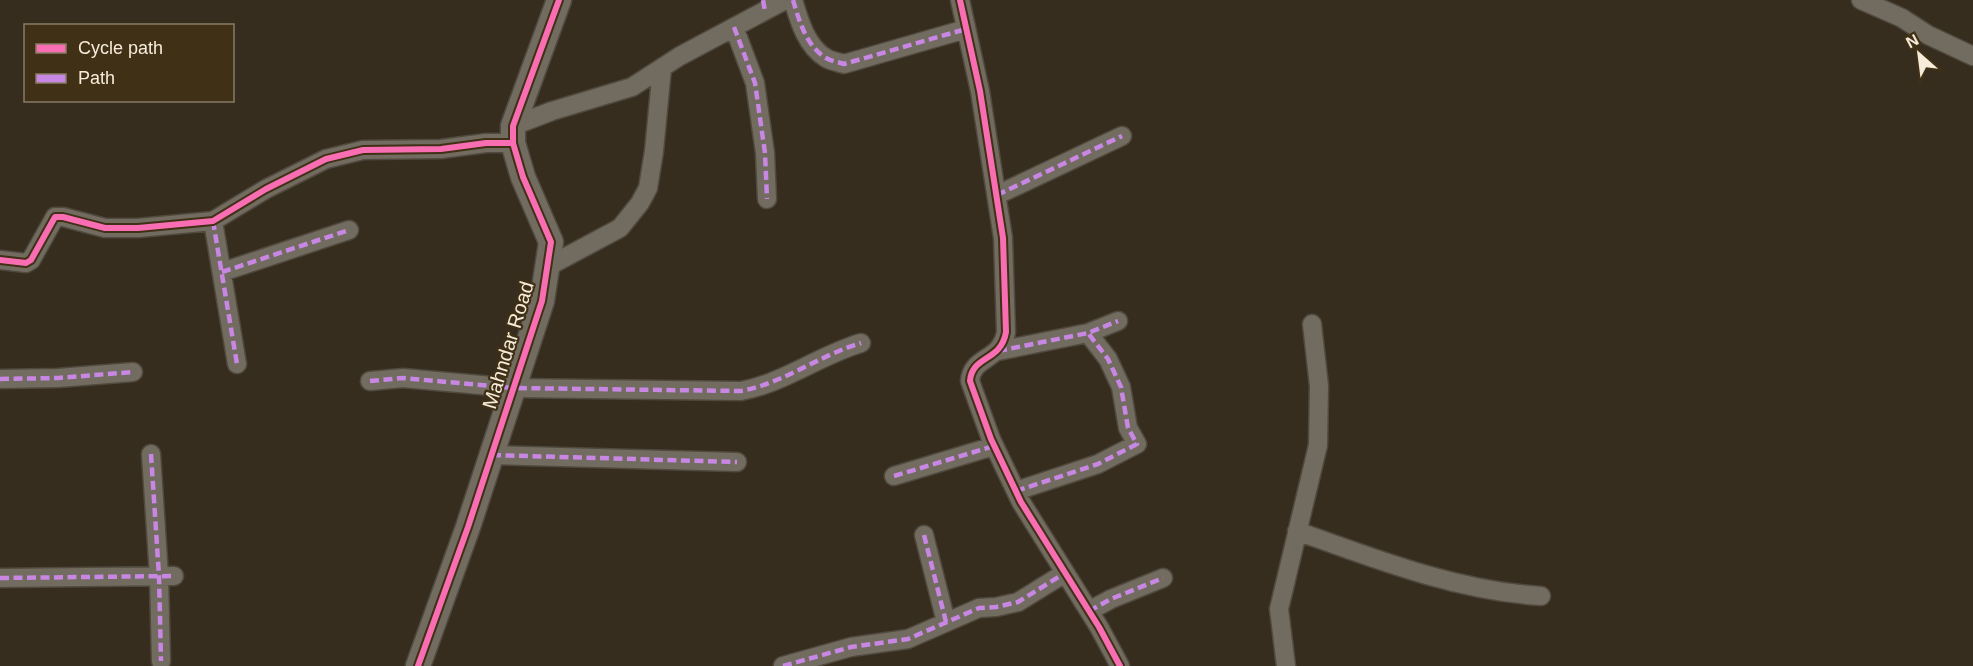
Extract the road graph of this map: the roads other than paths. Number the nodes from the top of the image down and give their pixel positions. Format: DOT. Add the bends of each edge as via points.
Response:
graph roads {
  1 [pos="559,0"];
  2 [pos="785,0"];
  3 [pos="793,0"];
  4 [pos="960,0"];
  5 [pos="1861,0"];
  6 [pos="764,5"];
  7 [pos="734,27"];
  8 [pos="966,29"];
  9 [pos="1973,56"];
  10 [pos="662,68"];
  11 [pos="513,135"];
  12 [pos="1122,136"];
  13 [pos="996,195"];
  14 [pos="767,199"];
  15 [pos="213,221"];
  16 [pos="349,230"];
  17 [pos="0,260"];
  18 [pos="547,267"];
  19 [pos="222,272"];
  20 [pos="1118,321"];
  21 [pos="1312,324"];
  22 [pos="1088,333"];
  23 [pos="861,343"];
  24 [pos="998,351"];
  25 [pos="237,364"];
  26 [pos="133,372"];
  27 [pos="0,379"];
  28 [pos="370,381"];
  29 [pos="514,388"];
  30 [pos="994,446"];
  31 [pos="151,454"];
  32 [pos="492,455"];
  33 [pos="736,462"];
  34 [pos="894,476"];
  35 [pos="1016,491"];
  36 [pos="1297,531"];
  37 [pos="924,535"];
  38 [pos="1065,573"];
  39 [pos="167,576"];
  40 [pos="0,578"];
  41 [pos="1163,578"];
  42 [pos="1541,596"];
  43 [pos="1089,611"];
  44 [pos="946,622"];
  45 [pos="161,661"];
  46 [pos="418,666"];
  47 [pos="783,666"];
  48 [pos="1120,666"];
  49 [pos="1286,666"];
  1 -- 11 [label="street"];
  2 -- 6 [label="street"];
  3 -- 8 [label="street" via="799,22 814,47 826,58 844,64"];
  4 -- 8 [label="street"];
  5 -- 9 [label="street"];
  6 -- 7 [label="street"];
  7 -- 10 [label="street"];
  7 -- 14 [label="street" via="754,83 765,153"];
  8 -- 13 [label="street"];
  10 -- 11 [label="street" via="632,87 552,111"];
  10 -- 18 [label="street" via="654,151 644,195 620,228"];
  11 -- 15 [label="street" via="441,149 363,150 326,159"];
  11 -- 18 [label="street, Mahndar Road" via="523,177 551,242"];
  12 -- 13 [label="street"];
  13 -- 24 [label="street" via="1003,238 1006,332"];
  15 -- 17 [label="street" via="105,228 55,217 31,260"];
  15 -- 19 [label="street"];
  16 -- 19 [label="street"];
  18 -- 29 [label="street, Mahndar Road" via="542,301"];
  19 -- 25 [label="street"];
  20 -- 22 [label="street"];
  21 -- 36 [label="street" via="1319,386 1318,445"];
  22 -- 24 [label="street"];
  22 -- 35 [label="street" via="1108,359 1121,387 1128,428 1137,444 1098,464"];
  23 -- 29 [label="street" via="826,355 768,384 741,391"];
  24 -- 30 [label="street" via="976,366 970,381"];
  26 -- 27 [label="street"];
  28 -- 29 [label="street" via="403,378"];
  29 -- 32 [label="street, Mahndar Road"];
  30 -- 34 [label="street"];
  30 -- 35 [label="street"];
  31 -- 39 [label="street"];
  32 -- 33 [label="street"];
  32 -- 46 [label="street, Mahndar Road"];
  35 -- 38 [label="street"];
  36 -- 42 [label="street" via="1368,557 1471,586"];
  36 -- 49 [label="street" via="1279,609"];
  37 -- 44 [label="street"];
  38 -- 43 [label="street"];
  38 -- 44 [label="street" via="1018,602 979,608"];
  39 -- 40 [label="street"];
  39 -- 45 [label="street"];
  41 -- 43 [label="street"];
  43 -- 48 [label="street"];
  44 -- 47 [label="street" via="908,639 851,647"];
}
